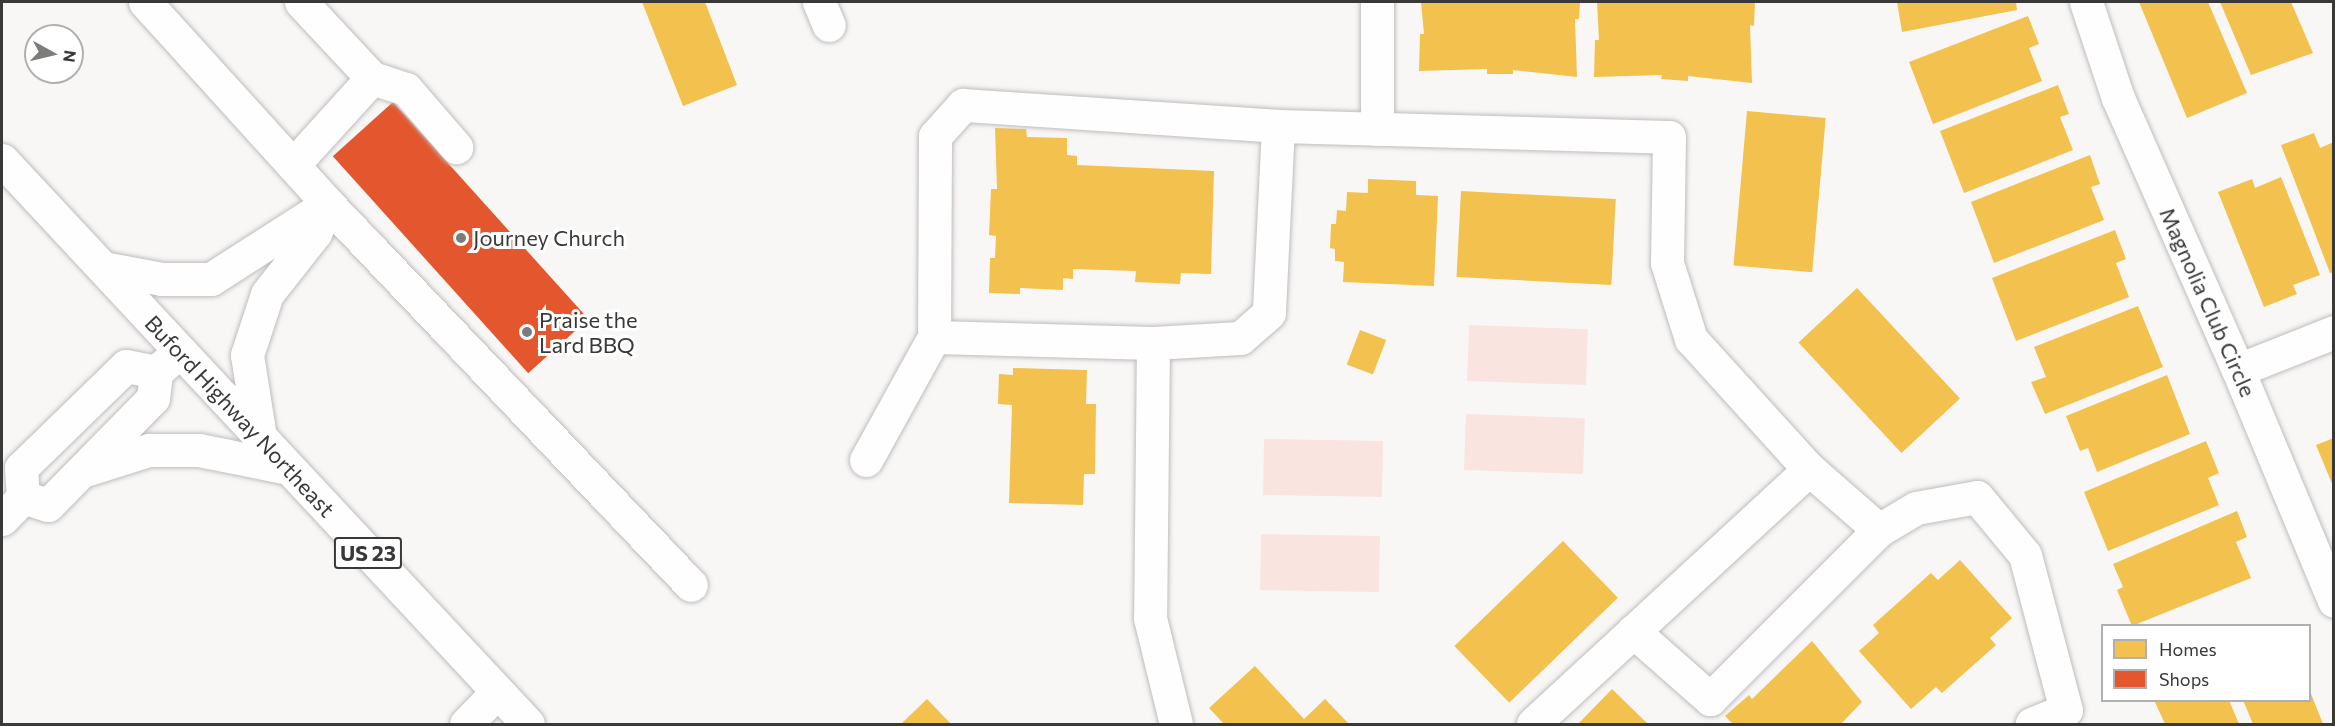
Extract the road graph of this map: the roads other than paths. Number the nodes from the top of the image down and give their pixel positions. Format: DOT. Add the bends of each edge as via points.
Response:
graph roads {
  1 [pos="145,2"];
  2 [pos="301,2"];
  3 [pos="1377,2"];
  4 [pos="2086,2"];
  5 [pos="372,78"];
  6 [pos="1278,126"];
  7 [pos="1377,129"];
  8 [pos="456,147"];
  9 [pos="2,160"];
  10 [pos="293,165"];
  11 [pos="328,204"];
  12 [pos="103,268"];
  13 [pos="2334,332"];
  14 [pos="934,337"];
  15 [pos="1153,343"];
  16 [pos="168,361"];
  17 [pos="2238,370"];
  18 [pos="260,437"];
  19 [pos="866,460"];
  20 [pos="288,468"];
  21 [pos="1809,469"];
  22 [pos="82,471"];
  23 [pos="12,508"];
  24 [pos="1880,530"];
  25 [pos="692,585"];
  26 [pos="2334,601"];
  27 [pos="1633,631"];
  28 [pos="497,692"];
  29 [pos="466,724"];
  30 [pos="528,724"];
  31 [pos="1176,724"];
  32 [pos="1533,724"];
  33 [pos="2032,724"];
  1 -- 10 [label="street"];
  2 -- 5 [label="street"];
  3 -- 7 [label="street"];
  4 -- 17 [label="street, Magnolia Club Circle" via="2118,98"];
  5 -- 8 [label="street" via="406,89"];
  5 -- 10 [label="street"];
  6 -- 7 [label="street"];
  6 -- 14 [label="street" via="963,105 934,136"];
  6 -- 15 [label="street" via="1269,313 1240,338"];
  7 -- 21 [label="street" via="1669,136 1667,262 1691,339"];
  9 -- 12 [label="street, Buford Highway Northeast / US 23"];
  10 -- 11 [label="street"];
  11 -- 12 [label="street" via="211,279 162,279"];
  11 -- 18 [label="street" via="315,233 267,294 247,355"];
  11 -- 25 [label="street"];
  12 -- 16 [label="street, Buford Highway Northeast / US 23"];
  13 -- 17 [label="street"];
  14 -- 15 [label="street"];
  14 -- 19 [label="street"];
  15 -- 31 [label="street" via="1150,618"];
  16 -- 18 [label="street, Buford Highway Northeast / US 23"];
  16 -- 22 [label="street" via="153,398"];
  16 -- 23 [label="street" via="126,366 21,468"];
  17 -- 26 [label="street, Magnolia Club Circle"];
  18 -- 20 [label="street, Buford Highway Northeast / US 23"];
  20 -- 22 [label="street" via="200,450 149,450"];
  20 -- 28 [label="street, Buford Highway Northeast / US 23"];
  21 -- 24 [label="street"];
  21 -- 27 [label="street"];
  22 -- 23 [label="street" via="48,505"];
  24 -- 27 [label="street" via="1710,699"];
  24 -- 33 [label="street" via="1916,508 1977,497 2025,555 2066,710"];
  27 -- 32 [label="street"];
  28 -- 29 [label="street"];
  28 -- 30 [label="street, Buford Highway Northeast / US 23"];
}
